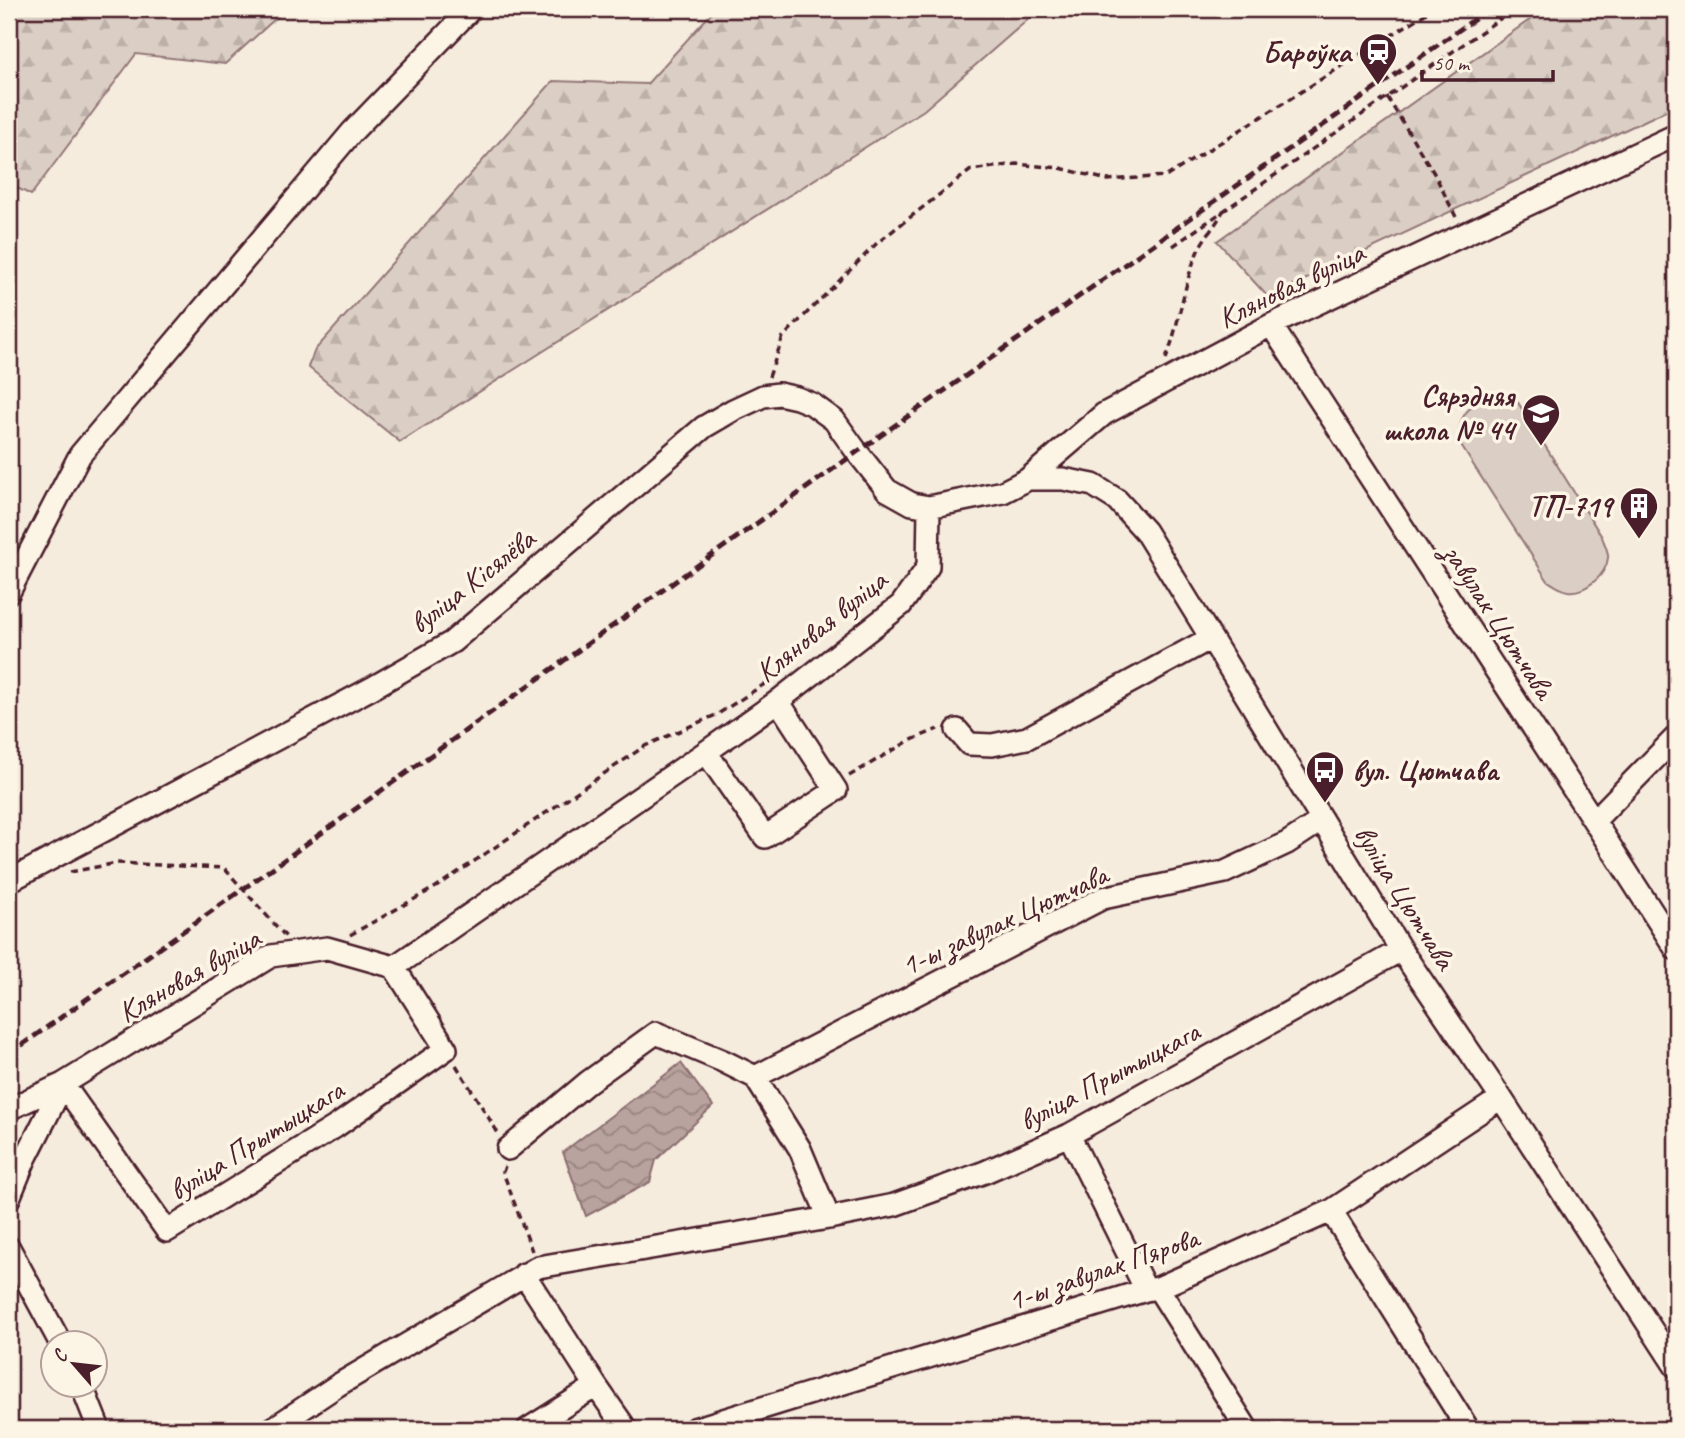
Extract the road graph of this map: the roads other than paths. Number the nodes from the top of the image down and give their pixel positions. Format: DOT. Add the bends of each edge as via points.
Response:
graph roads {
  1 [pos="471,9"];
  2 [pos="1676,135"];
  3 [pos="1271,326"];
  4 [pos="1028,479"];
  5 [pos="929,507"];
  6 [pos="9,592"];
  7 [pos="1212,638"];
  8 [pos="778,701"];
  9 [pos="957,730"];
  10 [pos="1676,737"];
  11 [pos="706,752"];
  12 [pos="1322,820"];
  13 [pos="1594,821"];
  14 [pos="9,881"];
  15 [pos="1676,949"];
  16 [pos="1401,950"];
  17 [pos="394,967"];
  18 [pos="755,1077"];
  19 [pos="62,1084"];
  20 [pos="1501,1098"];
  21 [pos="9,1108"];
  22 [pos="1069,1135"];
  23 [pos="508,1149"];
  24 [pos="9,1198"];
  25 [pos="1332,1211"];
  26 [pos="829,1218"];
  27 [pos="9,1248"];
  28 [pos="524,1274"];
  29 [pos="1152,1289"];
  30 [pos="54,1330"];
  31 [pos="1676,1367"];
  32 [pos="596,1386"];
  33 [pos="88,1400"];
  34 [pos="99,1429"];
  35 [pos="272,1429"];
  36 [pos="528,1429"];
  37 [pos="626,1429"];
  38 [pos="694,1429"];
  39 [pos="1247,1429"];
  40 [pos="1468,1429"];
  1 -- 6 [label="street" via="352,132 80,455"];
  2 -- 3 [label="street, Кляновая вуліца"];
  3 -- 4 [label="street, Кляновая вуліца" via="1104,414"];
  3 -- 13 [label="street, завулак Цютчава"];
  4 -- 5 [label="street, Кляновая вуліца" via="1003,492"];
  4 -- 7 [label="street, вуліца Цютчава" via="1093,485 1117,500 1145,531"];
  5 -- 8 [label="street, Кляновая вуліца" via="928,567 901,606"];
  5 -- 14 [label="street, вуліца Кісялёва" via="912,504 887,490 834,420 812,404 779,394 763,396 704,427 452,642"];
  7 -- 9 [label="street" via="1027,738 969,744"];
  7 -- 12 [label="street, вуліца Цютчава"];
  8 -- 11 [label="street, Кляновая вуліца"];
  8 -- 11 [label="street" via="836,790 765,837"];
  10 -- 13 [label="street"];
  11 -- 17 [label="street, Кляновая вуліца"];
  12 -- 16 [label="street, вуліца Цютчава"];
  12 -- 18 [label="street, 1-ы завулак Цютчава" via="1225,872 1103,898"];
  13 -- 15 [label="street, завулак Цютчава"];
  16 -- 20 [label="street, вуліца Цютчава"];
  16 -- 22 [label="street, вуліца Прытыцкага"];
  17 -- 19 [label="street, Кляновая вуліца" via="327,948 271,956"];
  17 -- 19 [label="street, вуліца Прытыцкага" via="446,1049 335,1127 167,1231"];
  18 -- 23 [label="street" via="656,1032"];
  18 -- 26 [label="street" via="800,1149"];
  19 -- 21 [label="street, Кляновая вуліца"];
  19 -- 24 [label="street"];
  20 -- 25 [label="street, 1-ы завулак Пярова"];
  20 -- 31 [label="street, вуліца Цютчава"];
  22 -- 26 [label="street, вуліца Прытыцкага" via="894,1205"];
  22 -- 29 [label="street"];
  25 -- 29 [label="street, 1-ы завулак Пярова"];
  25 -- 40 [label="street"];
  26 -- 28 [label="street, вуліца Прытыцкага" via="538,1267"];
  27 -- 30 [label="street"];
  28 -- 32 [label="street"];
  28 -- 35 [label="street, вуліца Прытыцкага"];
  29 -- 38 [label="street, 1-ы завулак Пярова"];
  29 -- 39 [label="street"];
  32 -- 36 [label="street"];
  32 -- 37 [label="street"];
  33 -- 34 [label="street"];
}
